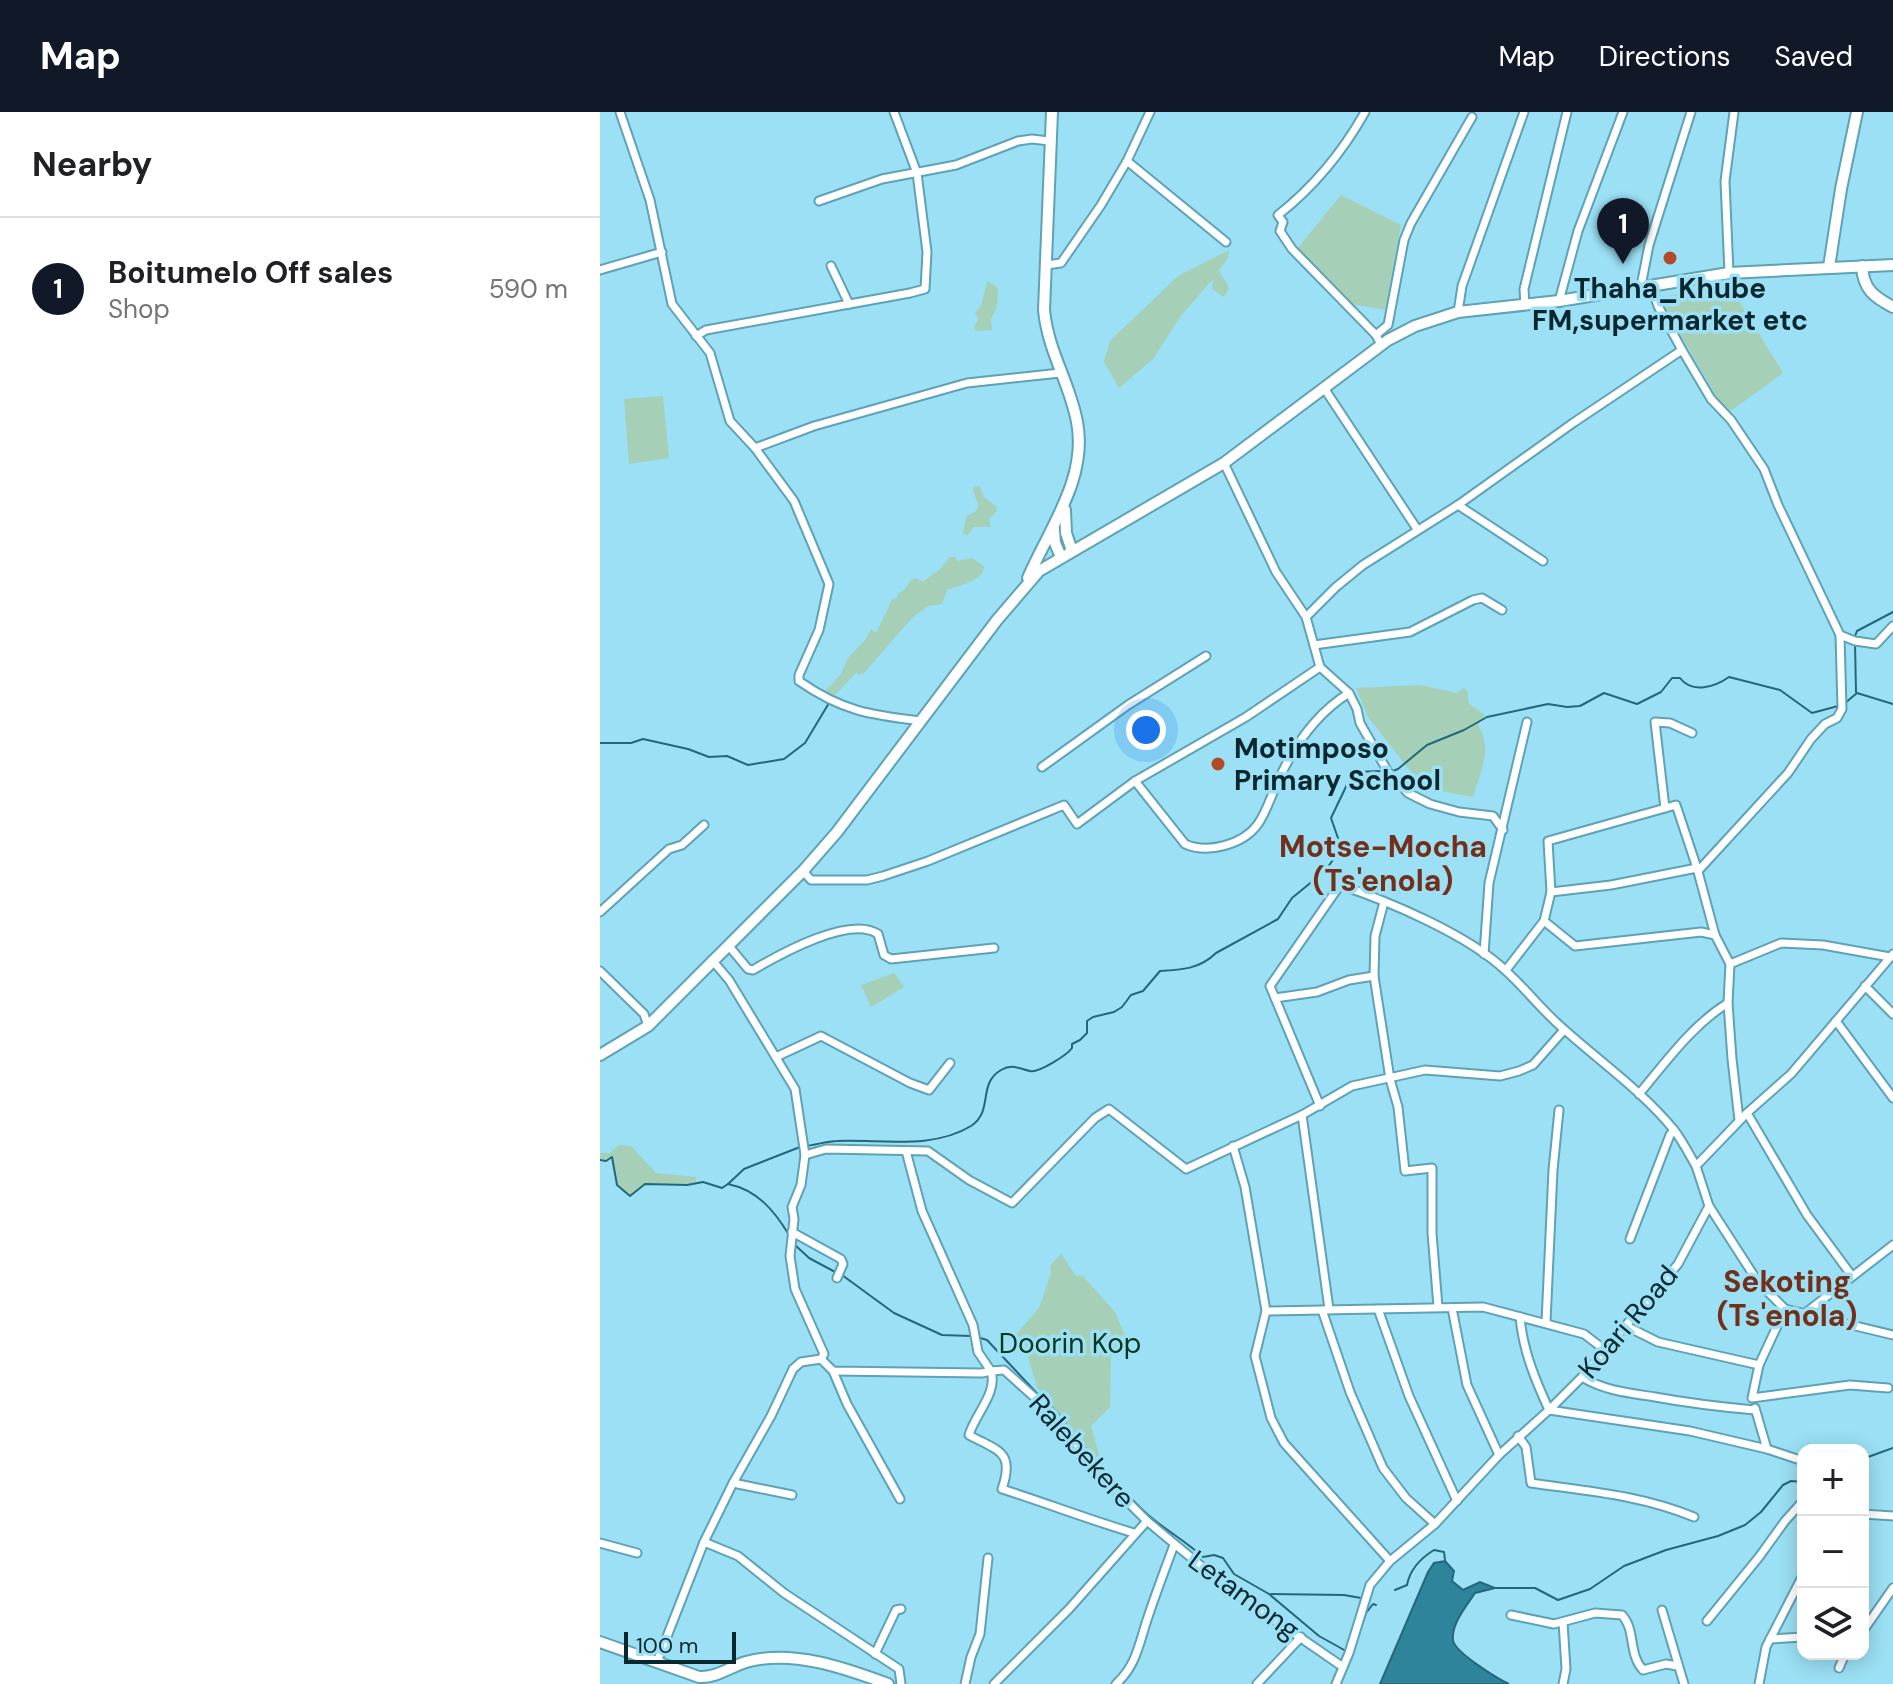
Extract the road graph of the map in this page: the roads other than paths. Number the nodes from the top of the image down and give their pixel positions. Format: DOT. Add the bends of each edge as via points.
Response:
graph roads {
  1 [pos="620,112"];
  2 [pos="894,112"];
  3 [pos="1052,112"];
  4 [pos="1150,112"];
  5 [pos="1365,112"];
  6 [pos="1524,112"];
  7 [pos="1567,112"];
  8 [pos="1623,112"];
  9 [pos="1691,112"];
  10 [pos="1734,112"];
  11 [pos="1857,112"];
  12 [pos="1472,117"];
  13 [pos="1049,141"];
  14 [pos="1127,161"];
  15 [pos="917,173"];
  16 [pos="819,201"];
  17 [pos="1226,242"];
  18 [pos="662,252"];
  19 [pos="1046,265"];
  20 [pos="1893,265"];
  21 [pos="831,266"];
  22 [pos="1862,266"];
  23 [pos="1829,267"];
  24 [pos="600,270"];
  25 [pos="1729,273"];
  26 [pos="1646,286"];
  27 [pos="1559,301"];
  28 [pos="849,304"];
  29 [pos="1525,305"];
  30 [pos="1893,307"];
  31 [pos="1458,312"];
  32 [pos="696,336"];
  33 [pos="1378,340"];
  34 [pos="1682,350"];
  35 [pos="1060,373"];
  36 [pos="1324,388"];
  37 [pos="755,448"];
  38 [pos="1224,463"];
  39 [pos="1065,504"];
  40 [pos="1458,505"];
  41 [pos="1056,524"];
  42 [pos="1417,529"];
  43 [pos="1072,551"];
  44 [pos="1061,557"];
  45 [pos="1543,561"];
  46 [pos="1025,586"];
  47 [pos="1502,610"];
  48 [pos="1306,617"];
  49 [pos="1893,626"];
  50 [pos="1840,635"];
  51 [pos="1314,645"];
  52 [pos="1206,656"];
  53 [pos="1320,667"];
  54 [pos="1349,693"];
  55 [pos="921,721"];
  56 [pos="1527,722"];
  57 [pos="1692,733"];
  58 [pos="1042,767"];
  59 [pos="1135,781"];
  60 [pos="1665,808"];
  61 [pos="704,825"];
  62 [pos="1503,830"];
  63 [pos="1698,869"];
  64 [pos="803,871"];
  65 [pos="1551,892"];
  66 [pos="1384,902"];
  67 [pos="600,912"];
  68 [pos="1544,921"];
  69 [pos="1715,935"];
  70 [pos="728,945"];
  71 [pos="994,948"];
  72 [pos="1484,954"];
  73 [pos="1891,956"];
  74 [pos="712,960"];
  75 [pos="1730,964"];
  76 [pos="1506,970"];
  77 [pos="600,971"];
  78 [pos="1374,976"];
  79 [pos="1865,986"];
  80 [pos="1275,998"];
  81 [pos="1728,1003"];
  82 [pos="1893,1014"];
  83 [pos="1836,1021"];
  84 [pos="648,1026"];
  85 [pos="1564,1030"];
  86 [pos="600,1055"];
  87 [pos="776,1057"];
  88 [pos="950,1063"];
  89 [pos="1390,1079"];
  90 [pos="1639,1094"];
  91 [pos="1893,1098"];
  92 [pos="1320,1106"];
  93 [pos="1559,1110"];
  94 [pos="1747,1113"];
  95 [pos="1302,1115"];
  96 [pos="1739,1120"];
  97 [pos="1674,1130"];
  98 [pos="1233,1146"];
  99 [pos="906,1151"];
  100 [pos="805,1152"];
  101 [pos="1696,1166"];
  102 [pos="1709,1206"];
  103 [pos="792,1232"];
  104 [pos="1630,1239"];
  105 [pos="1893,1245"];
  106 [pos="1852,1276"];
  107 [pos="837,1278"];
  108 [pos="1438,1307"];
  109 [pos="1452,1308"];
  110 [pos="1326,1309"];
  111 [pos="1378,1309"];
  112 [pos="1785,1309"];
  113 [pos="1266,1311"];
  114 [pos="1804,1314"];
  115 [pos="1520,1317"];
  116 [pos="1546,1322"];
  117 [pos="1626,1326"];
  118 [pos="1893,1335"];
  119 [pos="1605,1350"];
  120 [pos="821,1359"];
  121 [pos="1759,1365"];
  122 [pos="833,1371"];
  123 [pos="991,1371"];
  124 [pos="1582,1377"];
  125 [pos="1888,1388"];
  126 [pos="1752,1398"];
  127 [pos="1549,1410"];
  128 [pos="1755,1410"];
  129 [pos="1518,1436"];
  130 [pos="1767,1449"];
  131 [pos="1499,1455"];
  132 [pos="1797,1459"];
  133 [pos="733,1483"];
  134 [pos="792,1495"];
  135 [pos="900,1499"];
  136 [pos="1457,1501"];
  137 [pos="1797,1508"];
  138 [pos="1869,1514"];
  139 [pos="1893,1516"];
  140 [pos="1694,1517"];
  141 [pos="1147,1521"];
  142 [pos="1435,1524"];
  143 [pos="1134,1533"];
  144 [pos="704,1542"];
  145 [pos="600,1543"];
  146 [pos="1174,1545"];
  147 [pos="637,1553"];
  148 [pos="988,1558"];
  149 [pos="1390,1561"];
  150 [pos="1797,1587"];
  151 [pos="1893,1588"];
  152 [pos="901,1609"];
  153 [pos="1662,1610"];
  154 [pos="1511,1615"];
  155 [pos="1707,1621"];
  156 [pos="1563,1622"];
  157 [pos="1869,1622"];
  158 [pos="1301,1637"];
  159 [pos="1797,1637"];
  160 [pos="1770,1639"];
  161 [pos="600,1642"];
  162 [pos="875,1654"];
  163 [pos="1842,1660"];
  164 [pos="657,1662"];
  165 [pos="1677,1666"];
  166 [pos="1343,1667"];
  167 [pos="1839,1668"];
  168 [pos="689,1680"];
  169 [pos="704,1681"];
  170 [pos="888,1684"];
  171 [pos="901,1684"];
  172 [pos="965,1684"];
  173 [pos="994,1684"];
  174 [pos="1116,1684"];
  175 [pos="1257,1684"];
  176 [pos="1336,1684"];
  177 [pos="1563,1684"];
  178 [pos="1684,1684"];
  179 [pos="1759,1684"];
  1 -- 18 [label="street"];
  2 -- 15 [label="street"];
  3 -- 13 [label="main road"];
  4 -- 14 [label="street"];
  5 -- 33 [label="street" via="1336,159 1278,215 1283,222 1280,231 1292,249"];
  6 -- 31 [label="street" via="1462,286"];
  7 -- 29 [label="street" via="1524,289"];
  8 -- 27 [label="street" via="1578,231"];
  9 -- 26 [label="street" via="1649,245"];
  10 -- 25 [label="street" via="1725,181"];
  11 -- 23 [label="main road"];
  12 -- 33 [label="street" via="1411,223 1388,325"];
  13 -- 15 [label="street" via="1018,141 956,165"];
  13 -- 19 [label="main road"];
  14 -- 17 [label="street"];
  14 -- 19 [label="street" via="1061,263"];
  15 -- 16 [label="street"];
  15 -- 28 [label="street" via="927,284 921,291"];
  18 -- 24 [label="street"];
  18 -- 32 [label="street" via="672,304"];
  19 -- 35 [label="main road" via="1046,333"];
  20 -- 22 [label="main road"];
  21 -- 28 [label="street"];
  22 -- 23 [label="main road"];
  22 -- 30 [label="main road" via="1867,289"];
  23 -- 25 [label="main road"];
  25 -- 26 [label="main road"];
  26 -- 27 [label="main road"];
  26 -- 34 [label="street"];
  27 -- 29 [label="main road"];
  28 -- 32 [label="street"];
  29 -- 31 [label="main road"];
  31 -- 33 [label="main road"];
  32 -- 37 [label="street" via="710,353 730,421"];
  33 -- 36 [label="main road"];
  34 -- 40 [label="street"];
  34 -- 50 [label="street" via="1764,469"];
  35 -- 37 [label="street" via="967,383"];
  35 -- 39 [label="main road" via="1077,420 1079,444"];
  36 -- 38 [label="main road"];
  36 -- 42 [label="street"];
  37 -- 55 [label="street" via="794,501 829,584 819,630 799,681 853,710"];
  38 -- 43 [label="main road"];
  38 -- 48 [label="street" via="1276,572"];
  39 -- 41 [label="main road"];
  39 -- 43 [label="main road"];
  40 -- 42 [label="street"];
  40 -- 45 [label="street"];
  41 -- 44 [label="main road"];
  41 -- 46 [label="main road"];
  42 -- 48 [label="street" via="1354,573"];
  43 -- 44 [label="main road"];
  44 -- 46 [label="main road"];
  46 -- 55 [label="main road"];
  47 -- 51 [label="street" via="1482,598 1410,632"];
  48 -- 51 [label="street"];
  49 -- 50 [label="street" via="1876,644"];
  50 -- 63 [label="street" via="1842,709 1837,718 1811,739 1788,773"];
  51 -- 53 [label="street"];
  52 -- 58 [label="street"];
  53 -- 54 [label="street"];
  53 -- 59 [label="street"];
  54 -- 59 [label="street" via="1309,728 1257,826 1231,843 1196,849 1185,844"];
  54 -- 62 [label="street" via="1380,759 1408,793 1459,812 1493,816"];
  55 -- 64 [label="main road"];
  56 -- 62 [label="street"];
  57 -- 60 [label="street" via="1655,722"];
  59 -- 64 [label="street" via="1077,824 1064,805 883,876 811,880"];
  60 -- 63 [label="street" via="1676,805"];
  60 -- 65 [label="street" via="1548,841"];
  61 -- 67 [label="street" via="682,845 669,849"];
  62 -- 72 [label="street" via="1487,898"];
  63 -- 65 [label="street"];
  63 -- 69 [label="street"];
  64 -- 70 [label="main road"];
  65 -- 68 [label="street"];
  66 -- 72 [label="street"];
  66 -- 78 [label="street" via="1375,936"];
  66 -- 80 [label="street" via="1340,885 1272,981"];
  68 -- 69 [label="street" via="1575,946 1701,932"];
  68 -- 76 [label="street"];
  69 -- 75 [label="street"];
  70 -- 71 [label="street" via="753,970 823,935 853,929 878,934 884,955 891,959"];
  70 -- 74 [label="main road"];
  72 -- 76 [label="street"];
  73 -- 75 [label="street" via="1781,943"];
  73 -- 79 [label="street"];
  74 -- 84 [label="main road"];
  74 -- 87 [label="street"];
  75 -- 81 [label="street"];
  76 -- 85 [label="street"];
  77 -- 84 [label="street" via="644,1014"];
  78 -- 80 [label="street"];
  78 -- 89 [label="street"];
  79 -- 82 [label="street"];
  79 -- 83 [label="street"];
  80 -- 92 [label="street"];
  81 -- 90 [label="street" via="1687,1038"];
  81 -- 96 [label="street"];
  83 -- 91 [label="street"];
  83 -- 94 [label="street" via="1791,1074"];
  84 -- 86 [label="main road"];
  85 -- 89 [label="street" via="1533,1065 1500,1076 1425,1070"];
  85 -- 90 [label="street"];
  87 -- 88 [label="street" via="821,1036 929,1090"];
  87 -- 100 [label="street" via="795,1089"];
  89 -- 92 [label="street" via="1352,1086"];
  89 -- 108 [label="street" via="1405,1171 1432,1168"];
  90 -- 97 [label="street"];
  92 -- 95 [label="street"];
  93 -- 116 [label="street"];
  94 -- 96 [label="street"];
  94 -- 106 [label="street" via="1807,1215"];
  95 -- 98 [label="street"];
  95 -- 110 [label="street"];
  96 -- 101 [label="street"];
  97 -- 101 [label="street"];
  97 -- 104 [label="street"];
  98 -- 99 [label="street" via="1186,1169 1109,1109 1012,1203 928,1151"];
  98 -- 113 [label="street"];
  99 -- 100 [label="street"];
  99 -- 123 [label="street" via="922,1211 973,1325 978,1352"];
  100 -- 103 [label="street" via="792,1207"];
  101 -- 102 [label="street"];
  102 -- 112 [label="street" via="1758,1282"];
  102 -- 117 [label="street, Koari Road" via="1678,1264"];
  103 -- 107 [label="street" via="841,1259"];
  103 -- 120 [label="street" via="795,1289 824,1354"];
  105 -- 106 [label="street"];
  106 -- 114 [label="street"];
  108 -- 109 [label="street"];
  108 -- 111 [label="street"];
  109 -- 115 [label="street" via="1483,1307"];
  109 -- 131 [label="street" via="1467,1385"];
  110 -- 111 [label="street"];
  110 -- 113 [label="street"];
  110 -- 142 [label="street" via="1350,1392 1383,1468"];
  111 -- 136 [label="street" via="1409,1396"];
  112 -- 114 [label="street"];
  112 -- 121 [label="street"];
  113 -- 149 [label="street" via="1255,1349 1271,1418 1284,1443"];
  114 -- 118 [label="street"];
  115 -- 116 [label="street"];
  115 -- 127 [label="street" via="1522,1342"];
  116 -- 119 [label="street" via="1584,1334"];
  117 -- 119 [label="street, Koari Road"];
  117 -- 121 [label="street" via="1658,1342"];
  119 -- 124 [label="street, Koari Road"];
  120 -- 122 [label="street"];
  120 -- 133 [label="street" via="793,1369"];
  121 -- 126 [label="street"];
  122 -- 123 [label="street"];
  122 -- 135 [label="street"];
  123 -- 141 [label="street, Ralebekere" via="1004,1370 1037,1399"];
  123 -- 143 [label="street" via="990,1392 969,1435 1006,1457 1002,1489"];
  124 -- 127 [label="street, Koari Road"];
  124 -- 128 [label="street" via="1633,1394"];
  125 -- 126 [label="street" via="1850,1385"];
  126 -- 128 [label="street"];
  127 -- 129 [label="street, Koari Road"];
  127 -- 130 [label="street" via="1690,1431"];
  128 -- 130 [label="street"];
  129 -- 131 [label="street, Koari Road"];
  129 -- 140 [label="street" via="1526,1447 1531,1483 1631,1497"];
  130 -- 132 [label="street"];
  131 -- 136 [label="street, Koari Road"];
  133 -- 134 [label="street"];
  133 -- 144 [label="street"];
  136 -- 142 [label="street, Koari Road"];
  137 -- 155 [label="street"];
  138 -- 139 [label="street"];
  141 -- 143 [label="street, Ralebekere"];
  141 -- 146 [label="street, Letamong"];
  142 -- 149 [label="street, Koari Road"];
  143 -- 173 [label="street, Ralebekere" via="1069,1609"];
  144 -- 162 [label="street" via="738,1556"];
  144 -- 164 [label="street"];
  145 -- 147 [label="street"];
  146 -- 158 [label="street, Letamong"];
  146 -- 174 [label="street" via="1137,1655"];
  148 -- 172 [label="street" via="980,1634"];
  149 -- 166 [label="street, Koari Road" via="1370,1585"];
  150 -- 160 [label="street"];
  151 -- 157 [label="street"];
  152 -- 162 [label="street"];
  153 -- 165 [label="street"];
  154 -- 156 [label="street"];
  156 -- 165 [label="street" via="1595,1613 1622,1615 1643,1670"];
  156 -- 177 [label="street"];
  158 -- 166 [label="street, Letamong"];
  158 -- 175 [label="street"];
  159 -- 160 [label="street"];
  160 -- 179 [label="street"];
  161 -- 164 [label="main road"];
  162 -- 171 [label="street" via="899,1669"];
  163 -- 167 [label="street"];
  164 -- 168 [label="main road"];
  165 -- 178 [label="street"];
  166 -- 176 [label="street, Koari Road"];
  168 -- 169 [label="main road"];
  169 -- 170 [label="main road" via="747,1662 781,1659 836,1667"];
}
